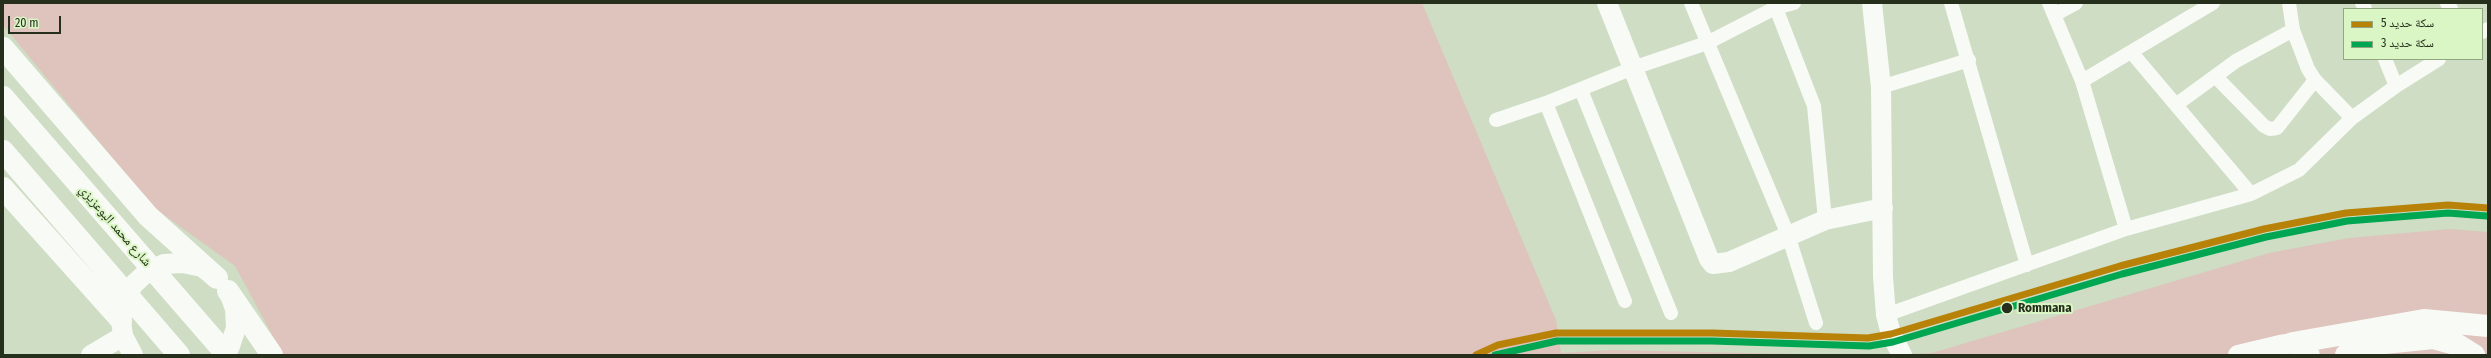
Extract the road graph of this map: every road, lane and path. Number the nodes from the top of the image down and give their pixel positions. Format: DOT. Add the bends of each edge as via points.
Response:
graph roads {
  1 [pos="1607,3"];
  2 [pos="1691,3"];
  3 [pos="1794,3"];
  4 [pos="1872,3"];
  5 [pos="1952,3"];
  6 [pos="2076,3"];
  7 [pos="2213,3"];
  8 [pos="2289,3"];
  9 [pos="1774,6"];
  10 [pos="2052,9"];
  11 [pos="2293,30"];
  12 [pos="1707,43"];
  13 [pos="3,48"];
  14 [pos="2132,53"];
  15 [pos="1969,60"];
  16 [pos="2385,60"];
  17 [pos="2437,60"];
  18 [pos="1633,68"];
  19 [pos="2215,76"];
  20 [pos="2315,80"];
  21 [pos="2082,81"];
  22 [pos="2396,86"];
  23 [pos="1881,87"];
  24 [pos="1581,90"];
  25 [pos="3,98"];
  26 [pos="1546,103"];
  27 [pos="2177,104"];
  28 [pos="2352,118"];
  29 [pos="1496,120"];
  30 [pos="3,151"];
  31 [pos="3,188"];
  32 [pos="2251,194"];
  33 [pos="1883,208"];
  34 [pos="1825,220"];
  35 [pos="2126,229"];
  36 [pos="1788,235"];
  37 [pos="2027,265"];
  38 [pos="223,284"];
  39 [pos="1625,301"];
  40 [pos="1671,313"];
  41 [pos="1886,315"];
  42 [pos="1816,323"];
  43 [pos="2488,326"];
  44 [pos="122,328"];
  45 [pos="2288,350"];
  46 [pos="91,355"];
  47 [pos="133,355"];
  48 [pos="179,355"];
  49 [pos="225,355"];
  50 [pos="272,355"];
  51 [pos="1902,355"];
  52 [pos="2238,355"];
  53 [pos="2346,355"];
  54 [pos="2474,355"];
  1 -- 18 [label="street"];
  2 -- 12 [label="street"];
  3 -- 9 [label="street"];
  4 -- 23 [label="street"];
  5 -- 15 [label="street"];
  6 -- 10 [label="street"];
  7 -- 14 [label="street"];
  8 -- 11 [label="street"];
  9 -- 12 [label="street"];
  9 -- 34 [label="street" via="1814,106"];
  10 -- 21 [label="street"];
  11 -- 19 [label="street" via="2236,61"];
  11 -- 20 [label="street"];
  12 -- 18 [label="street"];
  12 -- 36 [label="street"];
  13 -- 38 [label="highway" via="148,216"];
  14 -- 21 [label="street"];
  14 -- 27 [label="street"];
  15 -- 23 [label="street"];
  15 -- 37 [label="street"];
  16 -- 22 [label="street"];
  17 -- 22 [label="street"];
  18 -- 24 [label="street"];
  18 -- 36 [label="street" via="1713,264 1729,262"];
  19 -- 20 [label="street" via="2264,126 2270,129 2277,128"];
  19 -- 27 [label="street"];
  20 -- 28 [label="street"];
  21 -- 35 [label="street"];
  22 -- 28 [label="street"];
  23 -- 33 [label="street"];
  24 -- 26 [label="street"];
  24 -- 40 [label="street"];
  25 -- 49 [label="highway, شارع محمد البوعزيزي"];
  26 -- 29 [label="street"];
  26 -- 39 [label="street"];
  27 -- 32 [label="street"];
  28 -- 32 [label="street" via="2299,170"];
  30 -- 48 [label="highway"];
  31 -- 44 [label="highway"];
  32 -- 35 [label="street"];
  33 -- 34 [label="street"];
  33 -- 41 [label="street"];
  34 -- 36 [label="street"];
  35 -- 37 [label="street"];
  36 -- 42 [label="street"];
  37 -- 41 [label="street"];
  38 -- 44 [label="street" via="202,267 183,263 164,264 153,269 133,285 124,302"];
  38 -- 49 [label="street" via="235,309 236,328"];
  38 -- 50 [label="highway"];
  41 -- 51 [label="street" via="1891,334"];
  43 -- 45 [label="highway" via="2424,320"];
  44 -- 46 [label="street"];
  44 -- 47 [label="street"];
  45 -- 52 [label="street"];
  53 -- 54 [label="highway" via="2375,344 2433,338 2458,345"];
}
